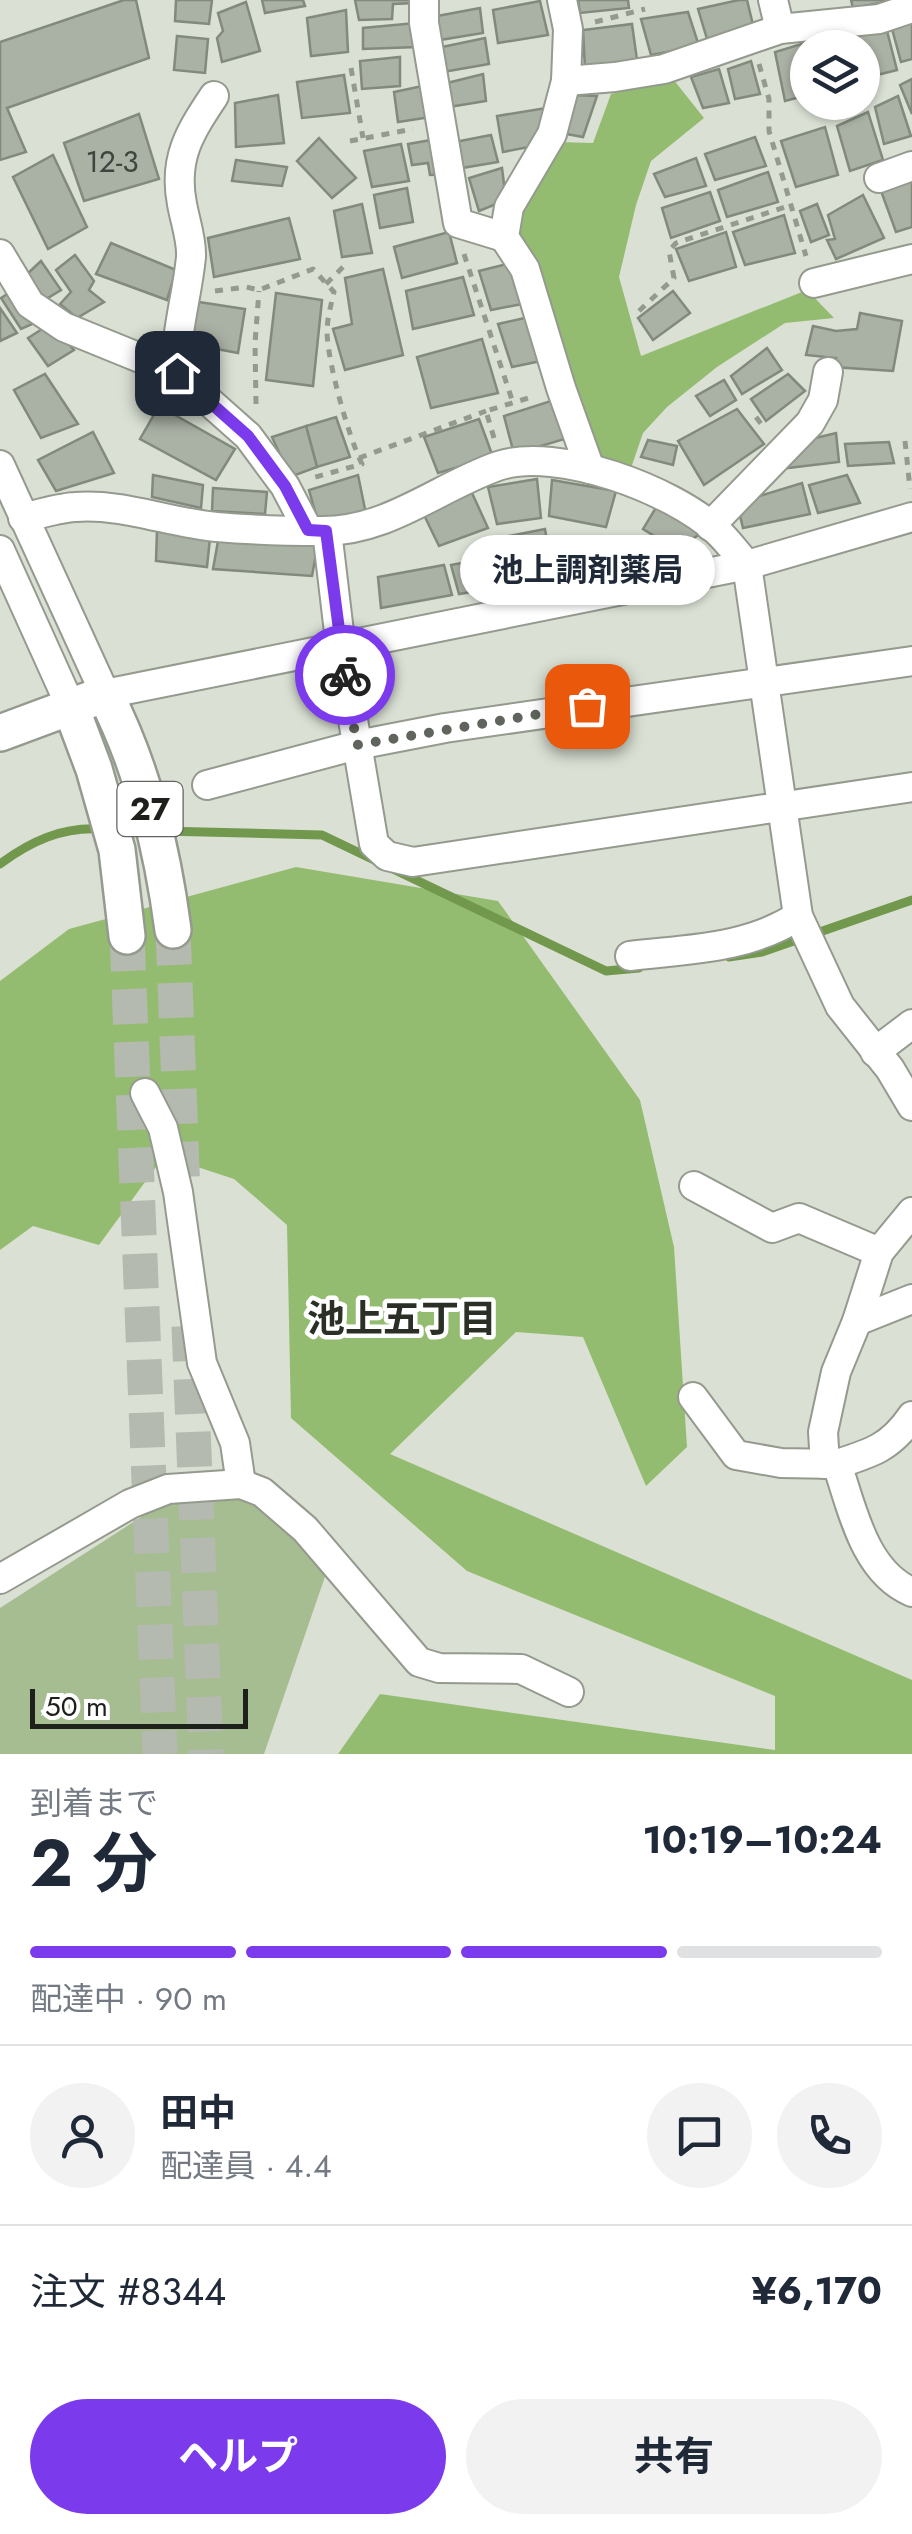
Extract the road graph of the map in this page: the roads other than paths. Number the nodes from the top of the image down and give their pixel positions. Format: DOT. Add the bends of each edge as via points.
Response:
graph roads {
  1 [pos="424,0"];
  2 [pos="562,0"];
  3 [pos="773,0"];
  4 [pos="912,8"];
  5 [pos="780,29"];
  6 [pos="566,80"];
  7 [pos="214,96"];
  8 [pos="912,166"];
  9 [pos="879,178"];
  10 [pos="504,238"];
  11 [pos="0,254"];
  12 [pos="912,259"];
  13 [pos="814,283"];
  14 [pos="828,372"];
  15 [pos="177,373"];
  16 [pos="0,464"];
  17 [pos="590,469"];
  18 [pos="912,517"];
  19 [pos="23,518"];
  20 [pos="710,526"];
  21 [pos="317,531"];
  22 [pos="0,550"];
  23 [pos="747,565"];
  24 [pos="341,649"];
  25 [pos="912,660"];
  26 [pos="765,680"];
  27 [pos="106,694"];
  28 [pos="70,705"];
  29 [pos="0,733"];
  30 [pos="357,745"];
  31 [pos="208,785"];
  32 [pos="912,787"];
  33 [pos="784,804"];
  34 [pos="798,916"];
  35 [pos="173,930"];
  36 [pos="127,936"];
  37 [pos="630,956"];
  38 [pos="912,1024"];
  39 [pos="875,1052"];
  40 [pos="145,1094"];
  41 [pos="912,1106"];
  42 [pos="694,1186"];
  43 [pos="912,1212"];
  44 [pos="879,1252"];
  45 [pos="912,1299"];
  46 [pos="857,1322"];
  47 [pos="693,1397"];
  48 [pos="907,1435"];
  49 [pos="831,1464"];
  50 [pos="241,1484"];
  51 [pos="0,1579"];
  52 [pos="912,1592"];
  53 [pos="568,1692"];
  1 -- 10 [label="street" via="458,223"];
  2 -- 6 [label="street"];
  3 -- 5 [label="street"];
  4 -- 5 [label="street" via="879,19"];
  5 -- 6 [label="street" via="664,68"];
  6 -- 10 [label="street" via="552,134 508,207"];
  7 -- 15 [label="street" via="181,153 180,197 192,251 175,342"];
  8 -- 9 [label="street"];
  10 -- 17 [label="street" via="525,269"];
  11 -- 15 [label="street" via="30,304 64,327"];
  12 -- 13 [label="street"];
  14 -- 20 [label="street" via="810,423"];
  15 -- 21 [label="street" via="248,436"];
  16 -- 19 [label="street"];
  17 -- 20 [label="street" via="638,486"];
  17 -- 21 [label="street" via="529,460 501,465 392,519"];
  18 -- 23 [label="street"];
  19 -- 21 [label="street" via="74,507 215,527"];
  19 -- 27 [label="street"];
  20 -- 23 [label="street"];
  21 -- 24 [label="street"];
  22 -- 28 [label="street"];
  23 -- 24 [label="street"];
  23 -- 26 [label="street"];
  24 -- 27 [label="street"];
  24 -- 30 [label="street"];
  25 -- 26 [label="street"];
  26 -- 30 [label="street"];
  26 -- 33 [label="street"];
  27 -- 28 [label="main road"];
  27 -- 35 [label="main road, 27" via="148,803"];
  28 -- 29 [label="main road"];
  28 -- 36 [label="main road, 27" via="117,850"];
  30 -- 31 [label="street"];
  30 -- 33 [label="street" via="374,844 398,861"];
  32 -- 33 [label="street"];
  33 -- 34 [label="street"];
  34 -- 37 [label="street" via="774,932 732,944"];
  34 -- 39 [label="street" via="840,1006"];
  38 -- 39 [label="street"];
  39 -- 41 [label="street"];
  40 -- 50 [label="street" via="163,1128 202,1364 235,1443"];
  42 -- 44 [label="street" via="772,1228 799,1218"];
  43 -- 44 [label="street"];
  44 -- 46 [label="street"];
  45 -- 46 [label="street"];
  46 -- 49 [label="street" via="836,1372 823,1432"];
  47 -- 49 [label="street" via="736,1455"];
  48 -- 49 [label="street"];
  49 -- 52 [label="street" via="864,1541 885,1574"];
  50 -- 51 [label="street" via="168,1489"];
  50 -- 53 [label="street" via="262,1492 305,1529 419,1662 521,1669"];
}
